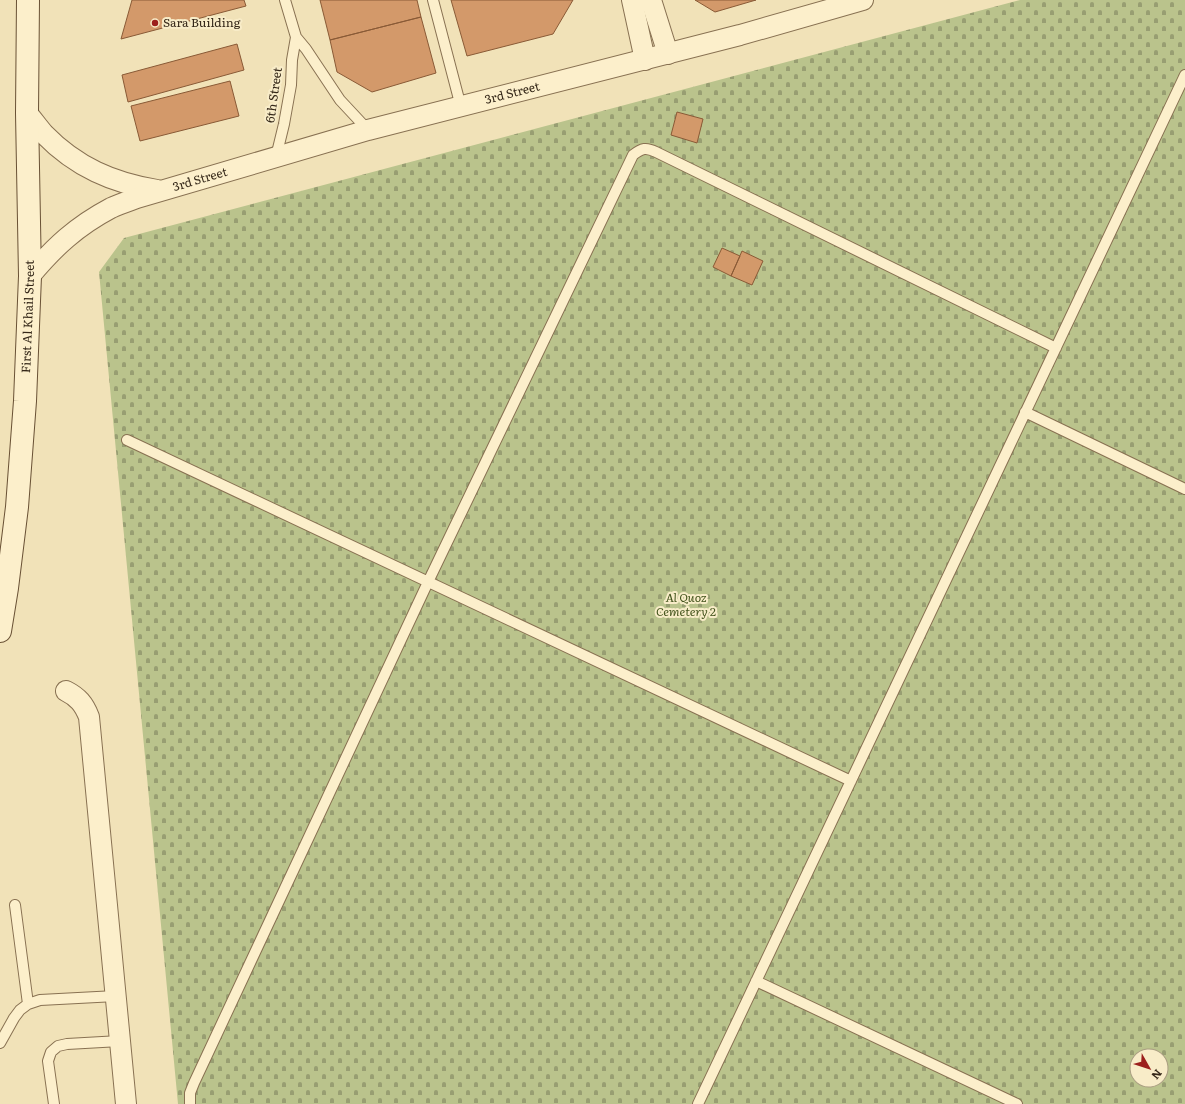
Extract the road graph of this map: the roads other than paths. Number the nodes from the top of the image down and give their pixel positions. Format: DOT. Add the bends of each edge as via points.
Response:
graph roads {
  1 [pos="28,0"];
  2 [pos="285,0"];
  3 [pos="433,0"];
  4 [pos="632,0"];
  5 [pos="651,0"];
  6 [pos="862,0"];
  7 [pos="296,37"];
  8 [pos="668,54"];
  9 [pos="644,60"];
  10 [pos="1185,75"];
  11 [pos="461,107"];
  12 [pos="27,113"];
  13 [pos="368,130"];
  14 [pos="276,158"];
  15 [pos="163,191"];
  16 [pos="30,276"];
  17 [pos="1056,348"];
  18 [pos="1025,412"];
  19 [pos="127,440"];
  20 [pos="1185,489"];
  21 [pos="428,582"];
  22 [pos="0,631"];
  23 [pos="66,691"];
  24 [pos="851,781"];
  25 [pos="15,905"];
  26 [pos="756,981"];
  27 [pos="116,996"];
  28 [pos="28,1004"];
  29 [pos="120,1041"];
  30 [pos="0,1043"];
  31 [pos="54,1104"];
  32 [pos="126,1104"];
  33 [pos="190,1104"];
  34 [pos="698,1104"];
  35 [pos="1017,1104"];
  1 -- 12 [label="main road, First Al Khail Street"];
  2 -- 7 [label="lane, 6th Street"];
  3 -- 11 [label="lane"];
  4 -- 9 [label="street"];
  5 -- 8 [label="street"];
  6 -- 8 [label="street, 3rd Street"];
  7 -- 13 [label="lane, 6th Street" via="340,100"];
  7 -- 14 [label="lane, 6th Street" via="291,85"];
  8 -- 9 [label="street, 3rd Street"];
  9 -- 11 [label="street, 3rd Street"];
  10 -- 17 [label="lane"];
  11 -- 13 [label="street, 3rd Street"];
  12 -- 15 [label="street" via="44,134 86,167 110,179 136,187"];
  12 -- 16 [label="main road, First Al Khail Street"];
  13 -- 14 [label="street, 3rd Street"];
  14 -- 15 [label="street, 3rd Street"];
  15 -- 16 [label="street, 3rd Street" via="112,208 89,221 67,237"];
  16 -- 22 [label="main road, First Al Khail Street" via="25,401 17,507"];
  17 -- 18 [label="lane"];
  17 -- 21 [label="lane" via="648,148 640,150 629,162"];
  18 -- 20 [label="lane"];
  18 -- 24 [label="lane"];
  19 -- 21 [label="lane"];
  21 -- 24 [label="lane"];
  21 -- 33 [label="lane" via="194,1083 190,1093"];
  23 -- 27 [label="street" via="81,701 89,717"];
  24 -- 26 [label="lane"];
  25 -- 28 [label="lane"];
  26 -- 34 [label="lane"];
  26 -- 35 [label="lane"];
  27 -- 28 [label="lane" via="40,1000"];
  27 -- 29 [label="street"];
  28 -- 30 [label="lane" via="14,1018"];
  29 -- 31 [label="lane" via="67,1044 58,1046 51,1052 48,1061"];
  29 -- 32 [label="street"];
}
